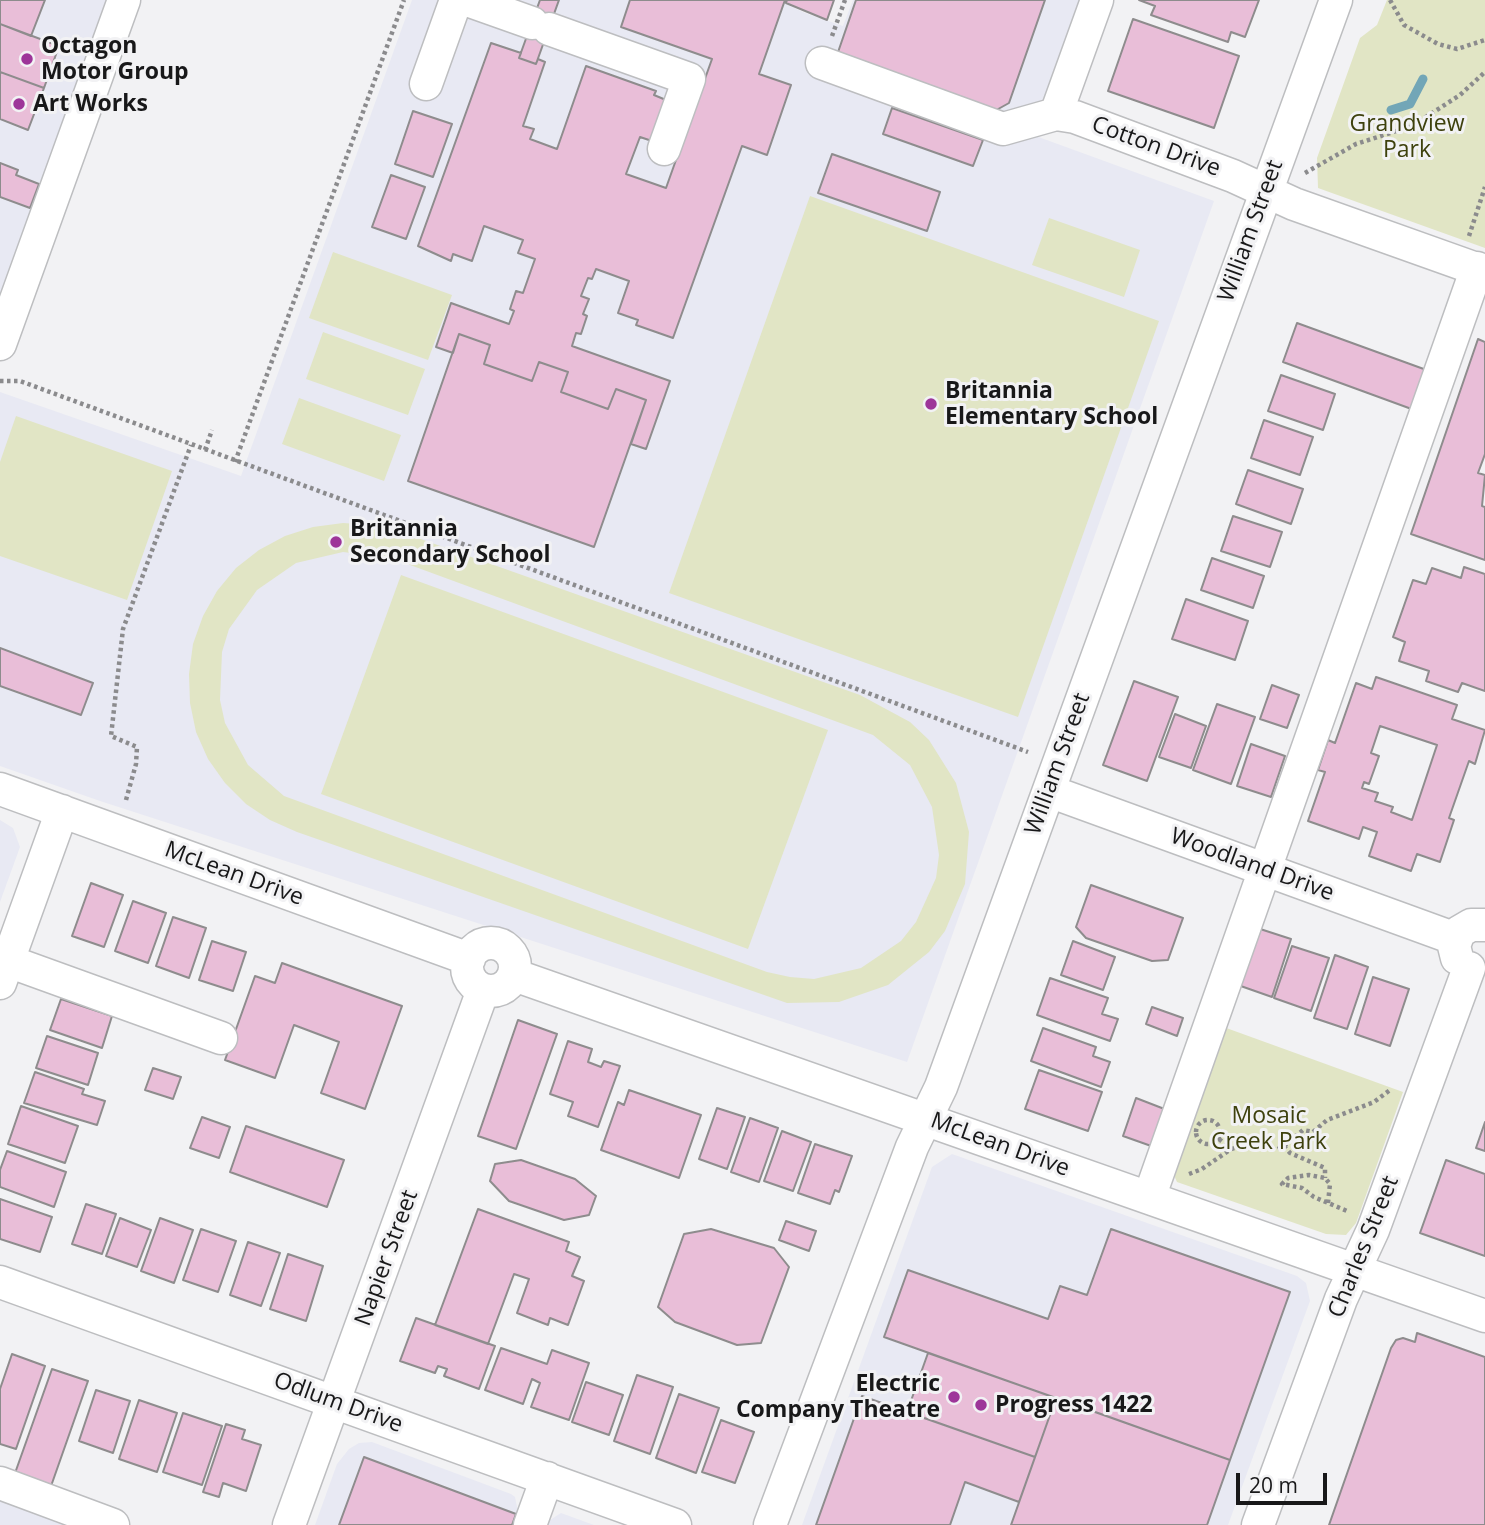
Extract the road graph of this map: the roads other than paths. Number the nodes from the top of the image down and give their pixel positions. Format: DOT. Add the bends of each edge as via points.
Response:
graph roads {
  1 [pos="124,0"];
  2 [pos="456,0"];
  3 [pos="467,0"];
  4 [pos="1097,0"];
  5 [pos="1336,0"];
  6 [pos="822,63"];
  7 [pos="426,84"];
  8 [pos="1056,114"];
  9 [pos="664,149"];
  10 [pos="1265,191"];
  11 [pos="1474,268"];
  12 [pos="0,344"];
  13 [pos="0,789"];
  14 [pos="1049,791"];
  15 [pos="62,811"];
  16 [pos="1265,870"];
  17 [pos="1485,924"];
  18 [pos="1456,939"];
  19 [pos="469,959"];
  20 [pos="1477,968"];
  21 [pos="4,972"];
  22 [pos="514,975"];
  23 [pos="483,990"];
  24 [pos="221,1038"];
  25 [pos="926,1118"];
  26 [pos="1149,1198"];
  27 [pos="1355,1269"];
  28 [pos="0,1282"];
  29 [pos="1485,1316"];
  30 [pos="335,1402"];
  31 [pos="547,1478"];
  32 [pos="0,1483"];
  33 [pos="113,1525"];
  34 [pos="289,1525"];
  35 [pos="530,1525"];
  36 [pos="675,1525"];
  37 [pos="771,1525"];
  38 [pos="1258,1525"];
  1 -- 12 [label="street"];
  2 -- 7 [label="street"];
  3 -- 9 [label="street" via="689,79"];
  4 -- 8 [label="street"];
  5 -- 10 [label="street, William Street"];
  6 -- 8 [label="street" via="1003,129"];
  8 -- 10 [label="street, Cotton Drive" via="1100,126"];
  10 -- 11 [label="street, Cotton Drive"];
  10 -- 14 [label="street, William Street"];
  11 -- 16 [label="street"];
  13 -- 15 [label="street, McLean Drive"];
  14 -- 16 [label="street, Woodland Drive"];
  14 -- 25 [label="street, William Street"];
  15 -- 19 [label="street, McLean Drive"];
  15 -- 21 [label="street"];
  16 -- 18 [label="street, Woodland Drive"];
  16 -- 26 [label="street"];
  17 -- 18 [label="street" via="1464,928"];
  18 -- 20 [label="street" via="1458,959"];
  19 -- 22 [label="street" via="481,946 499,945 513,957"];
  19 -- 23 [label="street" via="469,977"];
  20 -- 27 [label="street, Charles Street"];
  21 -- 24 [label="street"];
  22 -- 23 [label="street" via="502,989"];
  22 -- 25 [label="street, McLean Drive"];
  23 -- 30 [label="street, Napier Street"];
  25 -- 26 [label="street, McLean Drive"];
  25 -- 37 [label="street, William Street"];
  26 -- 27 [label="street, McLean Drive"];
  27 -- 29 [label="street, McLean Drive"];
  27 -- 38 [label="street, Charles Street"];
  28 -- 30 [label="street, Odlum Drive"];
  30 -- 31 [label="street, Odlum Drive"];
  30 -- 34 [label="street, Napier Street"];
  31 -- 35 [label="street"];
  31 -- 36 [label="street, Odlum Drive"];
  32 -- 33 [label="street"];
}
